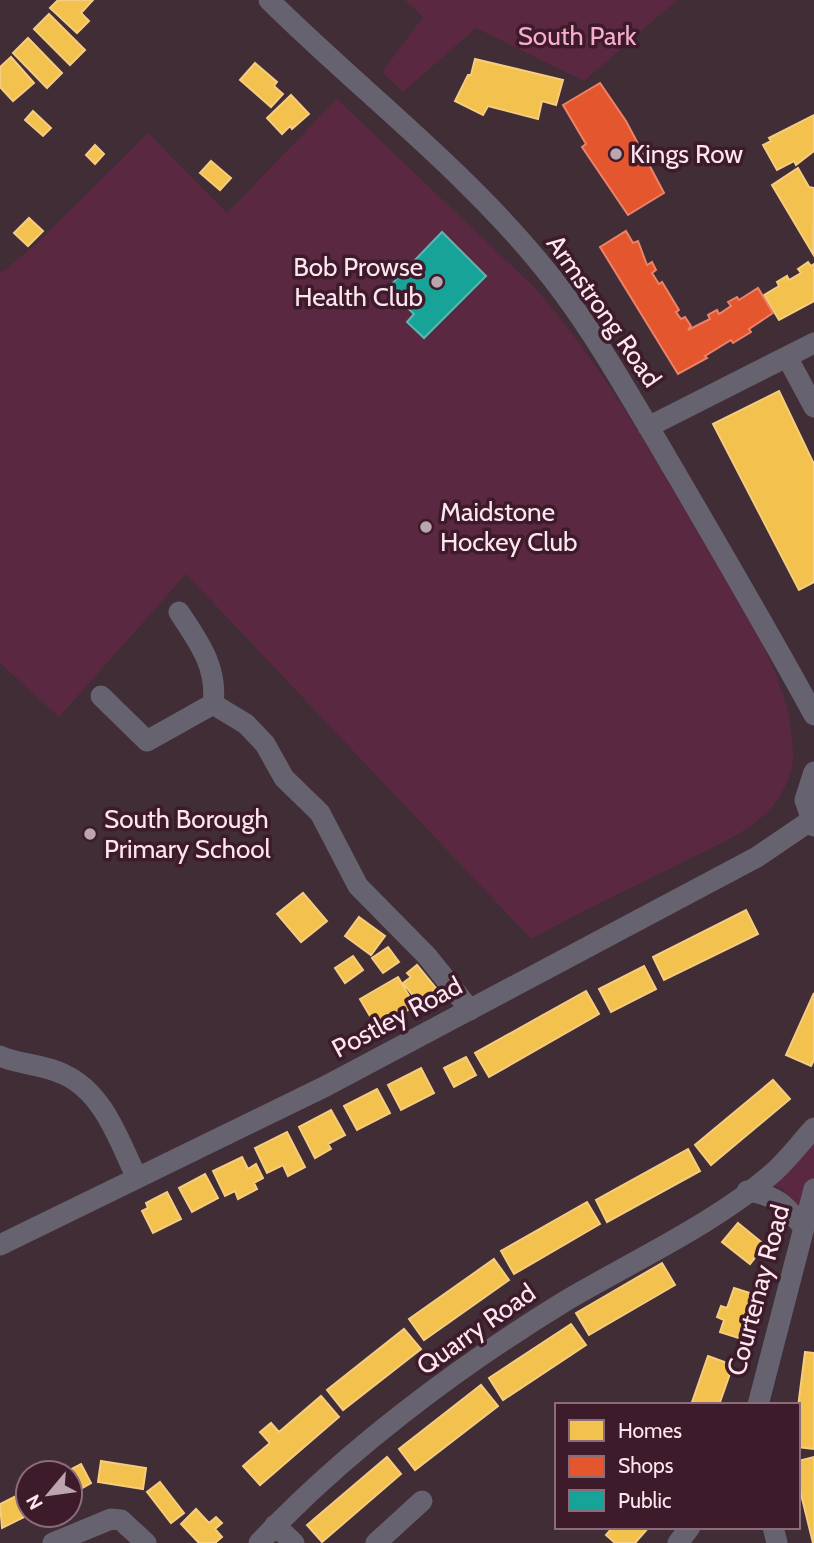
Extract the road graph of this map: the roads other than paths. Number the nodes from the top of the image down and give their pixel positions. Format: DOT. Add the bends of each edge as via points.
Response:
graph roads {
  1 [pos="269,0"];
  2 [pos="814,343"];
  3 [pos="787,357"];
  4 [pos="814,407"];
  5 [pos="648,427"];
  6 [pos="179,612"];
  7 [pos="101,696"];
  8 [pos="213,704"];
  9 [pos="814,715"];
  10 [pos="814,772"];
  11 [pos="812,824"];
  12 [pos="470,1010"];
  13 [pos="0,1056"];
  14 [pos="814,1128"];
  15 [pos="137,1178"];
  16 [pos="814,1189"];
  17 [pos="747,1191"];
  18 [pos="803,1228"];
  19 [pos="0,1245"];
  20 [pos="757,1403"];
  21 [pos="422,1501"];
  22 [pos="275,1525"];
  23 [pos="53,1543"];
  24 [pos="146,1543"];
  25 [pos="258,1543"];
  26 [pos="294,1543"];
  27 [pos="376,1543"];
  1 -- 5 [label="street, Armstrong Road" via="440,160 537,260 598,345"];
  2 -- 3 [label="street"];
  3 -- 4 [label="street"];
  3 -- 5 [label="street"];
  5 -- 9 [label="street, Armstrong Road"];
  6 -- 8 [label="street" via="213,671"];
  7 -- 8 [label="street" via="147,741"];
  8 -- 12 [label="street" via="246,724 265,744 284,778 320,813 358,887 427,956"];
  10 -- 11 [label="street" via="805,800"];
  11 -- 12 [label="street, Postley Road" via="757,858"];
  12 -- 15 [label="street, Postley Road"];
  13 -- 15 [label="street" via="63,1073 89,1091 108,1117"];
  14 -- 17 [label="street, Quarry Road" via="774,1171"];
  15 -- 19 [label="street, Postley Road"];
  16 -- 18 [label="street, Courtenay Road"];
  17 -- 18 [label="street" via="770,1195 785,1205"];
  17 -- 22 [label="street, Quarry Road" via="703,1222 565,1301 466,1368 367,1444"];
  18 -- 20 [label="street, Courtenay Road"];
  21 -- 27 [label="street"];
  22 -- 25 [label="street, Quarry Road"];
  22 -- 26 [label="street"];
  23 -- 24 [label="street" via="111,1519 121,1520"];
}
